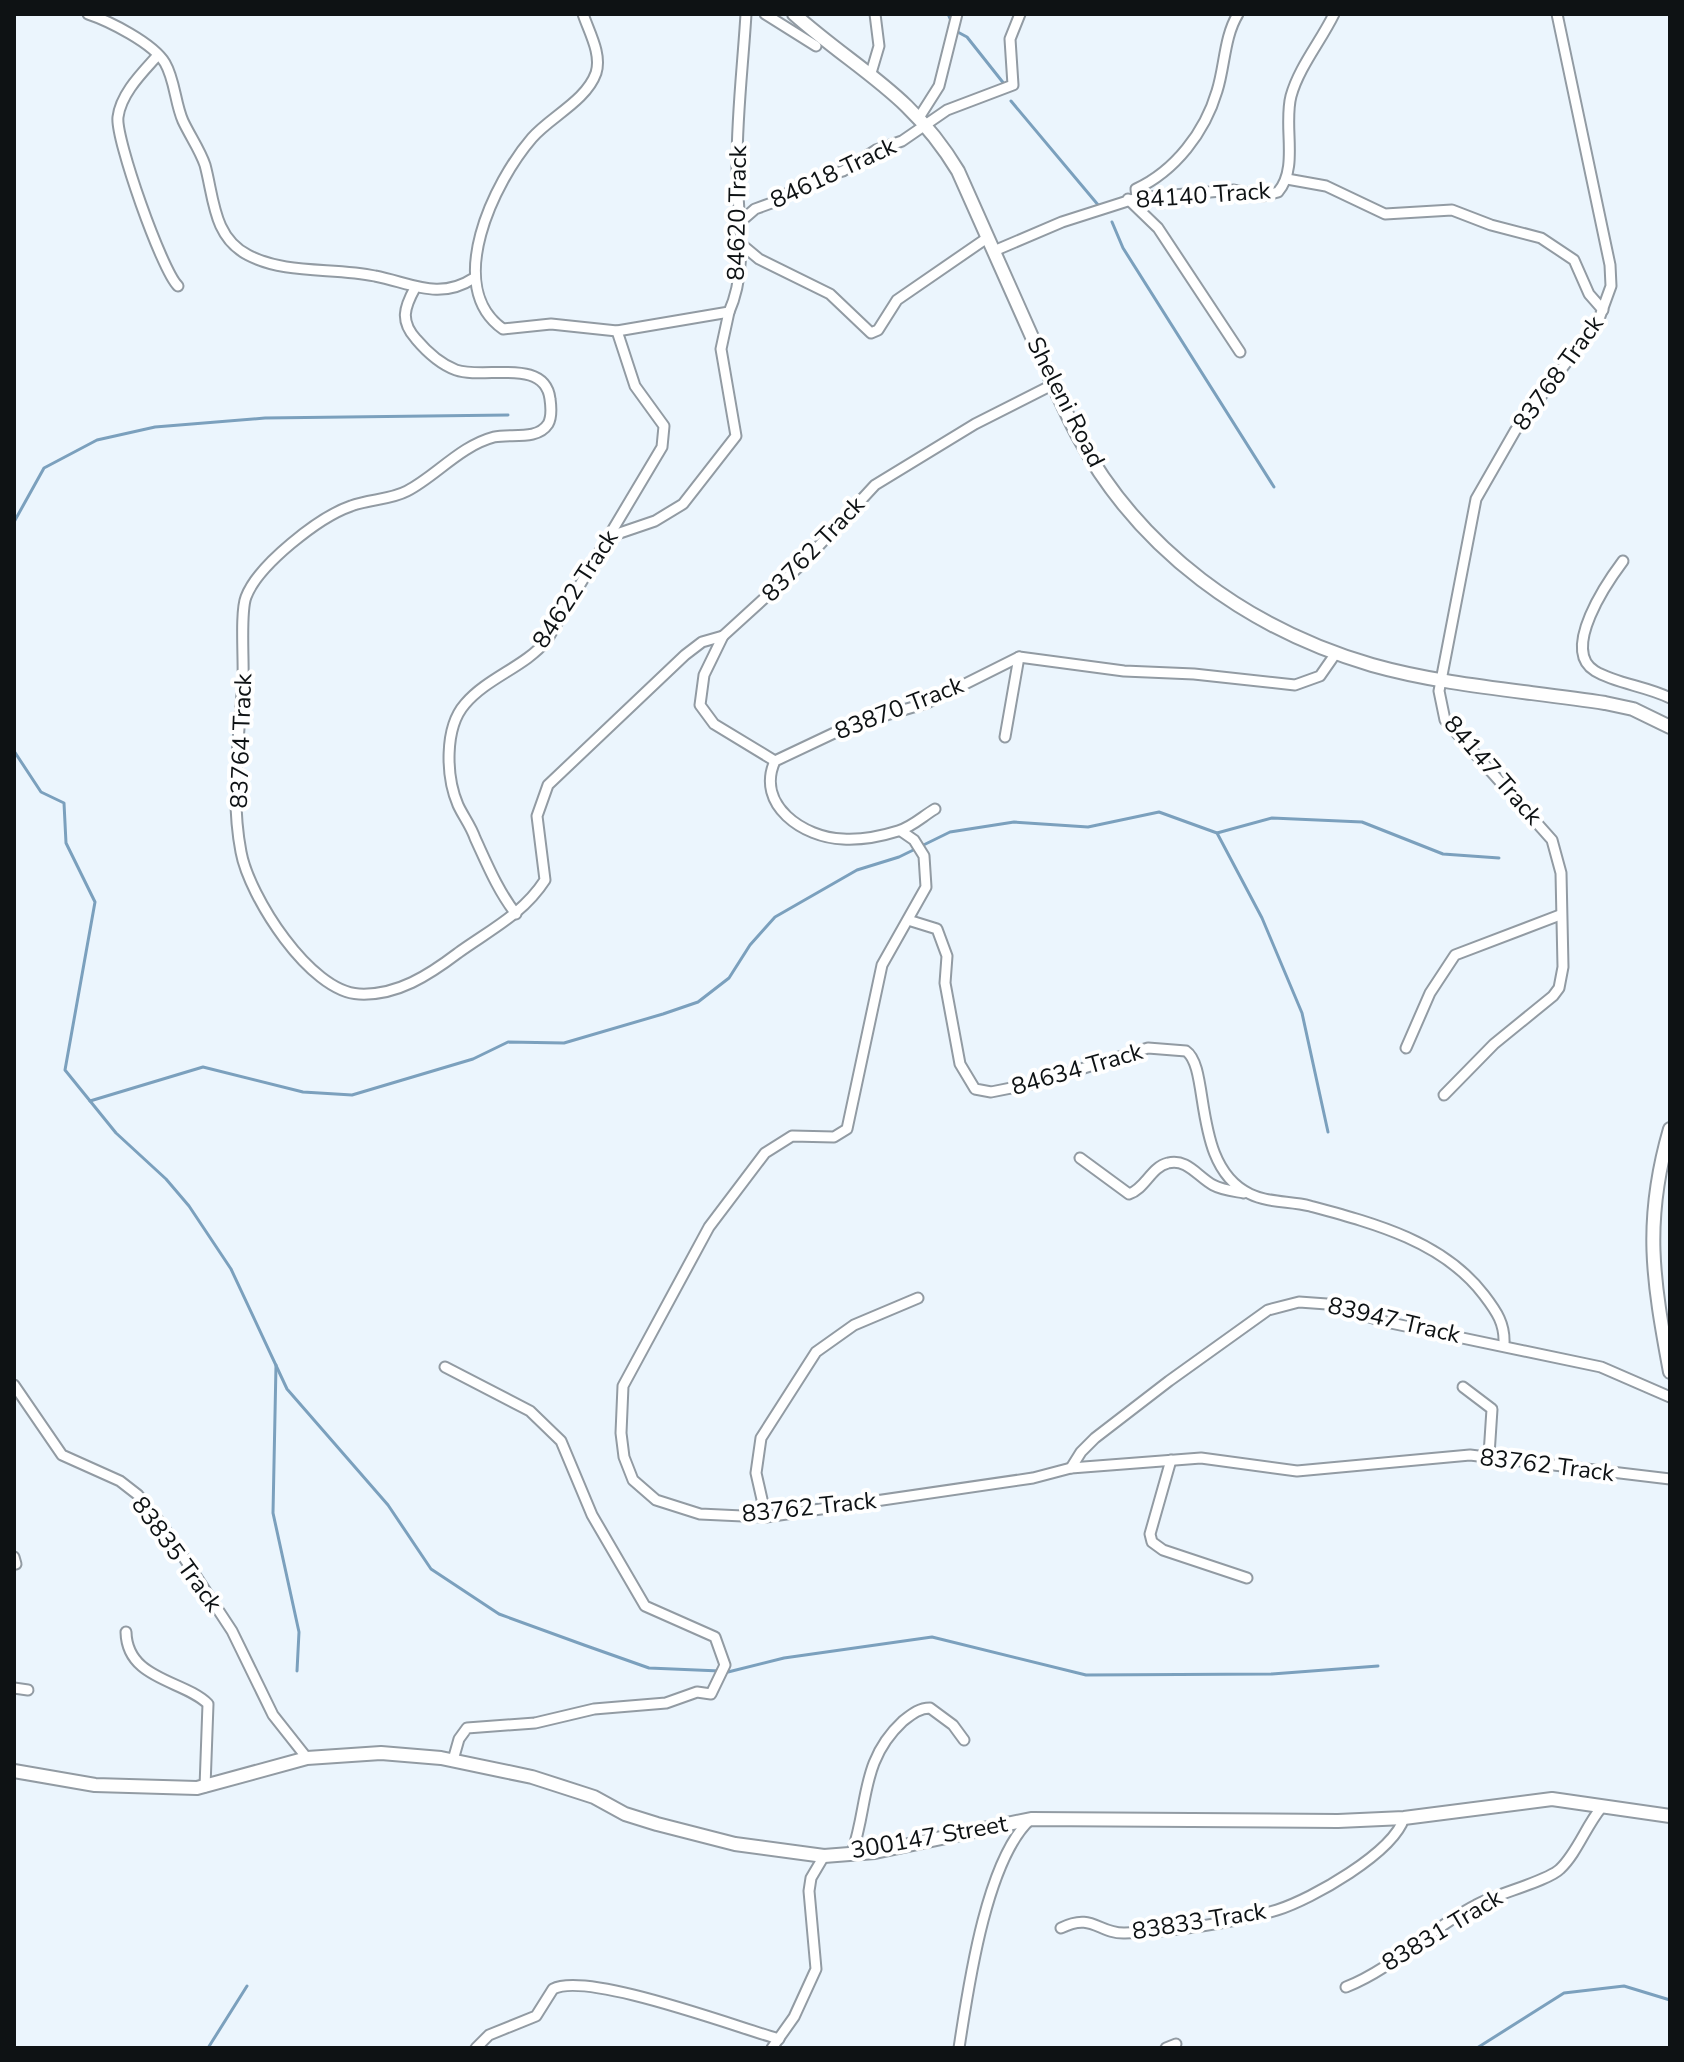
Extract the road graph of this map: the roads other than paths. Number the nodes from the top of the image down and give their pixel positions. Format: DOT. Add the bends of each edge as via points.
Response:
graph roads {
  1 [pos="88,14"];
  2 [pos="583,14"];
  3 [pos="746,14"];
  4 [pos="765,14"];
  5 [pos="794,14"];
  6 [pos="875,14"];
  7 [pos="957,14"];
  8 [pos="1020,14"];
  9 [pos="1238,14"];
  10 [pos="1334,14"];
  11 [pos="1557,14"];
  12 [pos="816,46"];
  13 [pos="158,55"];
  14 [pos="871,73"];
  15 [pos="923,120"];
  16 [pos="1287,179"];
  17 [pos="1134,195"];
  18 [pos="740,222"];
  19 [pos="987,238"];
  20 [pos="741,244"];
  21 [pos="994,251"];
  22 [pos="474,278"];
  23 [pos="178,286"];
  24 [pos="415,288"];
  25 [pos="1603,310"];
  26 [pos="729,312"];
  27 [pos="617,331"];
  28 [pos="1240,352"];
  29 [pos="1054,384"];
  30 [pos="611,536"];
  31 [pos="1623,561"];
  32 [pos="723,636"];
  33 [pos="1336,653"];
  34 [pos="1019,657"];
  35 [pos="1441,678"];
  36 [pos="1670,698"];
  37 [pos="1670,727"];
  38 [pos="1005,737"];
  39 [pos="775,761"];
  40 [pos="935,809"];
  41 [pos="901,831"];
  42 [pos="516,914"];
  43 [pos="1560,915"];
  44 [pos="908,920"];
  45 [pos="1406,1048"];
  46 [pos="1444,1095"];
  47 [pos="1670,1129"];
  48 [pos="1080,1158"];
  49 [pos="1247,1193"];
  50 [pos="918,1298"];
  51 [pos="1504,1344"];
  52 [pos="445,1367"];
  53 [pos="1670,1372"];
  54 [pos="14,1385"];
  55 [pos="1463,1387"];
  56 [pos="1670,1397"];
  57 [pos="1489,1455"];
  58 [pos="1171,1460"];
  59 [pos="1071,1468"];
  60 [pos="1670,1479"];
  61 [pos="766,1517"];
  62 [pos="1247,1578"];
  63 [pos="126,1632"];
  64 [pos="14,1688"];
  65 [pos="28,1690"];
  66 [pos="964,1740"];
  67 [pos="307,1758"];
  68 [pos="453,1760"];
  69 [pos="14,1771"];
  70 [pos="205,1787"];
  71 [pos="1601,1808"];
  72 [pos="1670,1816"];
  73 [pos="1404,1818"];
  74 [pos="1031,1819"];
  75 [pos="852,1853"];
  76 [pos="824,1856"];
  77 [pos="1061,1928"];
  78 [pos="1346,1987"];
  79 [pos="779,2039"];
  80 [pos="476,2048"];
  81 [pos="772,2048"];
  82 [pos="959,2048"];
  1 -- 13 [label="street" via="128,32"];
  2 -- 22 [label="street" via="598,57 595,75 519,154 488,217"];
  3 -- 18 [label="street, 84620 Track" via="737,143"];
  4 -- 12 [label="street"];
  5 -- 14 [label="street, Sheleni Road"];
  6 -- 14 [label="street" via="879,46"];
  7 -- 15 [label="street" via="939,86"];
  8 -- 15 [label="street, 84618 Track" via="1010,39 1013,85"];
  9 -- 17 [label="street" via="1217,92 1199,132 1178,159"];
  10 -- 16 [label="street, 84140 Track" via="1292,94"];
  11 -- 25 [label="street, 83768 Track" via="1610,265 1611,286"];
  13 -- 23 [label="street" via="125,97 117,120 157,251"];
  13 -- 24 [label="street" via="202,156 211,205 236,246 277,265 376,276"];
  14 -- 15 [label="street, Sheleni Road"];
  15 -- 18 [label="street, 84618 Track" via="843,171 794,186"];
  15 -- 19 [label="street, Sheleni Road" via="958,171"];
  16 -- 17 [label="street, 84140 Track" via="1270,195 1234,190"];
  16 -- 25 [label="street" via="1326,186 1385,214 1452,210 1516,230 1568,253"];
  17 -- 21 [label="street, 84140 Track"];
  17 -- 28 [label="street"];
  18 -- 20 [label="street, 84620 Track"];
  19 -- 20 [label="street" via="897,300 871,333 830,294 759,259"];
  19 -- 21 [label="street, Sheleni Road"];
  20 -- 26 [label="street, 84620 Track"];
  21 -- 29 [label="street, Sheleni Road"];
  22 -- 24 [label="street" via="452,290"];
  22 -- 27 [label="street, 84620 Track" via="482,310 503,329 551,324"];
  24 -- 42 [label="street, 83764 Track" via="404,322 430,354 467,373 539,377 548,387 550,416 537,432 493,437 476,445 403,494 341,509 277,556 254,583 244,604 236,729 241,853 251,883 281,933 321,975 350,993 382,993 419,980"];
  25 -- 35 [label="street, 83768 Track" via="1515,431 1476,499"];
  26 -- 27 [label="street, 84620 Track"];
  26 -- 30 [label="street" via="721,349 736,436 683,504 655,521"];
  27 -- 30 [label="street, 84622 Track" via="635,386 665,432 656,459"];
  29 -- 32 [label="street, 83762 Track" via="987,417 875,485 802,564"];
  29 -- 33 [label="street, Sheleni Road" via="1078,437 1151,536 1223,597"];
  30 -- 42 [label="street, 84622 Track" via="547,640 477,691 458,713 451,733 458,804"];
  31 -- 36 [label="street" via="1593,607 1585,657 1596,672"];
  32 -- 39 [label="street, 83762 Track" via="704,675 700,705 714,724"];
  32 -- 42 [label="street, 83764 Track" via="702,642 663,673 548,785 537,816 545,880"];
  33 -- 34 [label="street" via="1320,676 1295,685"];
  33 -- 35 [label="street, Sheleni Road"];
  34 -- 38 [label="street"];
  34 -- 39 [label="street, 83870 Track" via="927,703 849,726"];
  35 -- 37 [label="street, Sheleni Road" via="1619,706"];
  35 -- 43 [label="street, 84147 Track" via="1439,703 1445,720 1552,840 1561,873"];
  39 -- 41 [label="street" via="770,784 778,809 815,831 840,839"];
  40 -- 41 [label="street"];
  41 -- 44 [label="street, 83762 Track" via="919,847 925,868 923,897"];
  43 -- 45 [label="street" via="1455,955 1430,993"];
  43 -- 46 [label="street, 84147 Track" via="1559,988"];
  44 -- 49 [label="street, 84634 Track" via="937,929 947,956 945,983 960,1064 975,1089 991,1092 1036,1083 1148,1048 1186,1051 1197,1064 1202,1115 1219,1161"];
  44 -- 61 [label="street, 83762 Track" via="882,965 847,1129 834,1137 792,1136 765,1153 709,1227 623,1386 624,1457 639,1488 656,1500 700,1514"];
  47 -- 53 [label="street" via="1659,1167 1651,1235 1654,1289"];
  48 -- 49 [label="street" via="1129,1194 1161,1165 1176,1162 1213,1186"];
  49 -- 51 [label="street" via="1309,1206 1440,1252 1493,1307 1505,1327"];
  50 -- 61 [label="street" via="854,1325 816,1352 761,1438 756,1473"];
  51 -- 56 [label="street, 83947 Track" via="1601,1367"];
  51 -- 59 [label="street, 83947 Track" via="1386,1322 1311,1301 1286,1304 1268,1310 1169,1381 1095,1438"];
  52 -- 68 [label="street" via="530,1411 561,1441 592,1515 636,1594 657,1614 708,1632 725,1665 711,1694 697,1692 666,1703 594,1709 526,1724 472,1726 462,1732"];
  54 -- 67 [label="street, 83835 Track" via="62,1455 120,1481 163,1526 232,1631 273,1715"];
  55 -- 57 [label="street" via="1492,1409"];
  57 -- 58 [label="street, 83762 Track" via="1297,1471 1201,1458"];
  57 -- 60 [label="street, 83762 Track"];
  58 -- 59 [label="street, 83762 Track"];
  58 -- 62 [label="street" via="1152,1542"];
  59 -- 61 [label="street, 83762 Track"];
  63 -- 70 [label="street" via="129,1648 146,1668 208,1704"];
  64 -- 65 [label="street"];
  66 -- 75 [label="street" via="930,1708 919,1709 898,1726 868,1773 863,1819"];
  67 -- 68 [label="street, 300147 Street" via="381,1753"];
  67 -- 70 [label="street, 300147 Street"];
  68 -- 76 [label="street, 300147 Street" via="560,1786 657,1824 735,1844"];
  69 -- 70 [label="street, 300147 Street" via="95,1785"];
  71 -- 72 [label="street, 300147 Street"];
  71 -- 73 [label="street, 300147 Street" via="1552,1799"];
  71 -- 78 [label="street, 83831 Track" via="1551,1877 1475,1905"];
  73 -- 74 [label="street, 300147 Street"];
  73 -- 77 [label="street, 83833 Track" via="1373,1856 1278,1910 1127,1933 1081,1921"];
  74 -- 75 [label="street, 300147 Street"];
  74 -- 82 [label="street" via="1010,1845 982,1928"];
  75 -- 76 [label="street, 300147 Street"];
  76 -- 79 [label="street" via="809,1891 816,1969"];
  79 -- 80 [label="street" via="619,1989 571,1984 553,1989 536,2016 489,2035"];
  79 -- 81 [label="street"];
}
